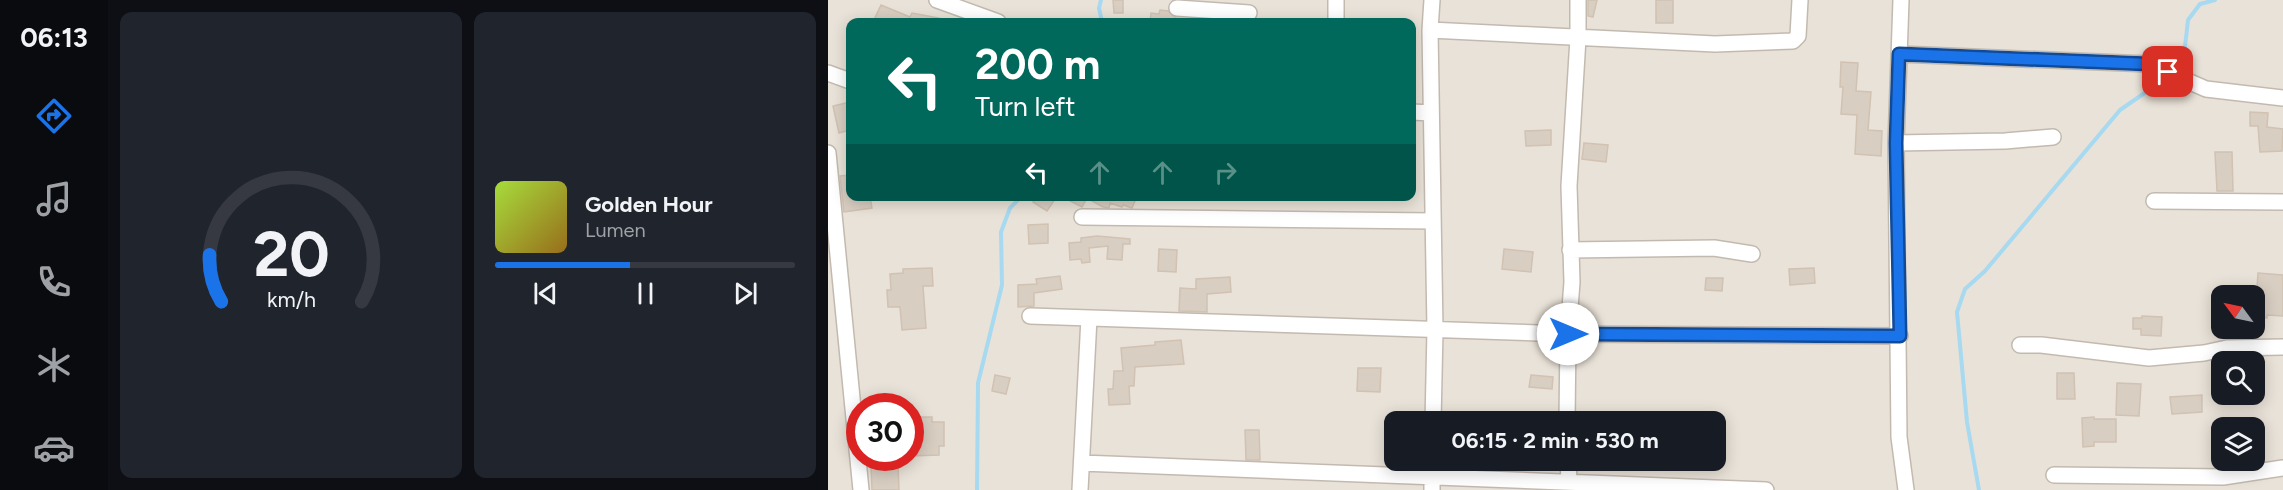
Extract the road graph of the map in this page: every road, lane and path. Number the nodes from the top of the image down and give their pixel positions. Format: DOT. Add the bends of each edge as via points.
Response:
graph roads {
  1 [pos="937,0"];
  2 [pos="1336,0"];
  3 [pos="1432,0"];
  4 [pos="1578,0"];
  5 [pos="1800,0"];
  6 [pos="1901,0"];
  7 [pos="1177,8"];
  8 [pos="1249,12"];
  9 [pos="987,18"];
  10 [pos="1336,18"];
  11 [pos="1430,30"];
  12 [pos="1578,38"];
  13 [pos="1899,54"];
  14 [pos="828,73"];
  15 [pos="846,80"];
  16 [pos="2283,98"];
  17 [pos="1416,112"];
  18 [pos="1431,113"];
  19 [pos="2053,137"];
  20 [pos="1896,143"];
  21 [pos="828,153"];
  22 [pos="2154,201"];
  23 [pos="2283,202"];
  24 [pos="1082,217"];
  25 [pos="1433,221"];
  26 [pos="1570,250"];
  27 [pos="1752,254"];
  28 [pos="835,293"];
  29 [pos="1030,316"];
  30 [pos="1089,318"];
  31 [pos="1435,330"];
  32 [pos="1568,334"];
  33 [pos="1900,336"];
  34 [pos="2020,345"];
  35 [pos="2283,347"];
  36 [pos="1433,411"];
  37 [pos="1567,411"];
  38 [pos="1082,463"];
  39 [pos="2283,468"];
  40 [pos="1569,471"];
  41 [pos="1432,475"];
  42 [pos="2054,475"];
  43 [pos="1569,481"];
  44 [pos="861,490"];
  45 [pos="1080,490"];
  46 [pos="1766,490"];
  47 [pos="1906,490"];
  1 -- 9 [label="street"];
  2 -- 10 [label="street"];
  3 -- 11 [label="street"];
  4 -- 12 [label="street"];
  5 -- 12 [label="street" via="1798,36 1793,41 1715,44"];
  6 -- 13 [label="street"];
  7 -- 8 [label="street"];
  11 -- 12 [label="street"];
  11 -- 18 [label="street"];
  12 -- 26 [label="street" via="1569,186"];
  13 -- 16 [label="street" via="2149,64 2206,89"];
  13 -- 20 [label="street"];
  14 -- 15 [label="street"];
  17 -- 18 [label="street"];
  18 -- 25 [label="street"];
  19 -- 20 [label="street"];
  20 -- 33 [label="street"];
  21 -- 28 [label="street"];
  22 -- 23 [label="street"];
  24 -- 25 [label="street"];
  25 -- 31 [label="street"];
  26 -- 27 [label="street" via="1714,248"];
  26 -- 32 [label="street"];
  28 -- 44 [label="street"];
  29 -- 30 [label="street"];
  30 -- 31 [label="street"];
  30 -- 38 [label="street"];
  31 -- 32 [label="street"];
  31 -- 36 [label="street"];
  32 -- 33 [label="street"];
  32 -- 37 [label="street"];
  33 -- 47 [label="street" via="1899,436"];
  34 -- 35 [label="street" via="2149,358 2227,348"];
  38 -- 41 [label="street"];
  38 -- 45 [label="street"];
  39 -- 42 [label="street" via="2223,477"];
  40 -- 43 [label="street"];
  41 -- 43 [label="street"];
  43 -- 46 [label="street"];
}
